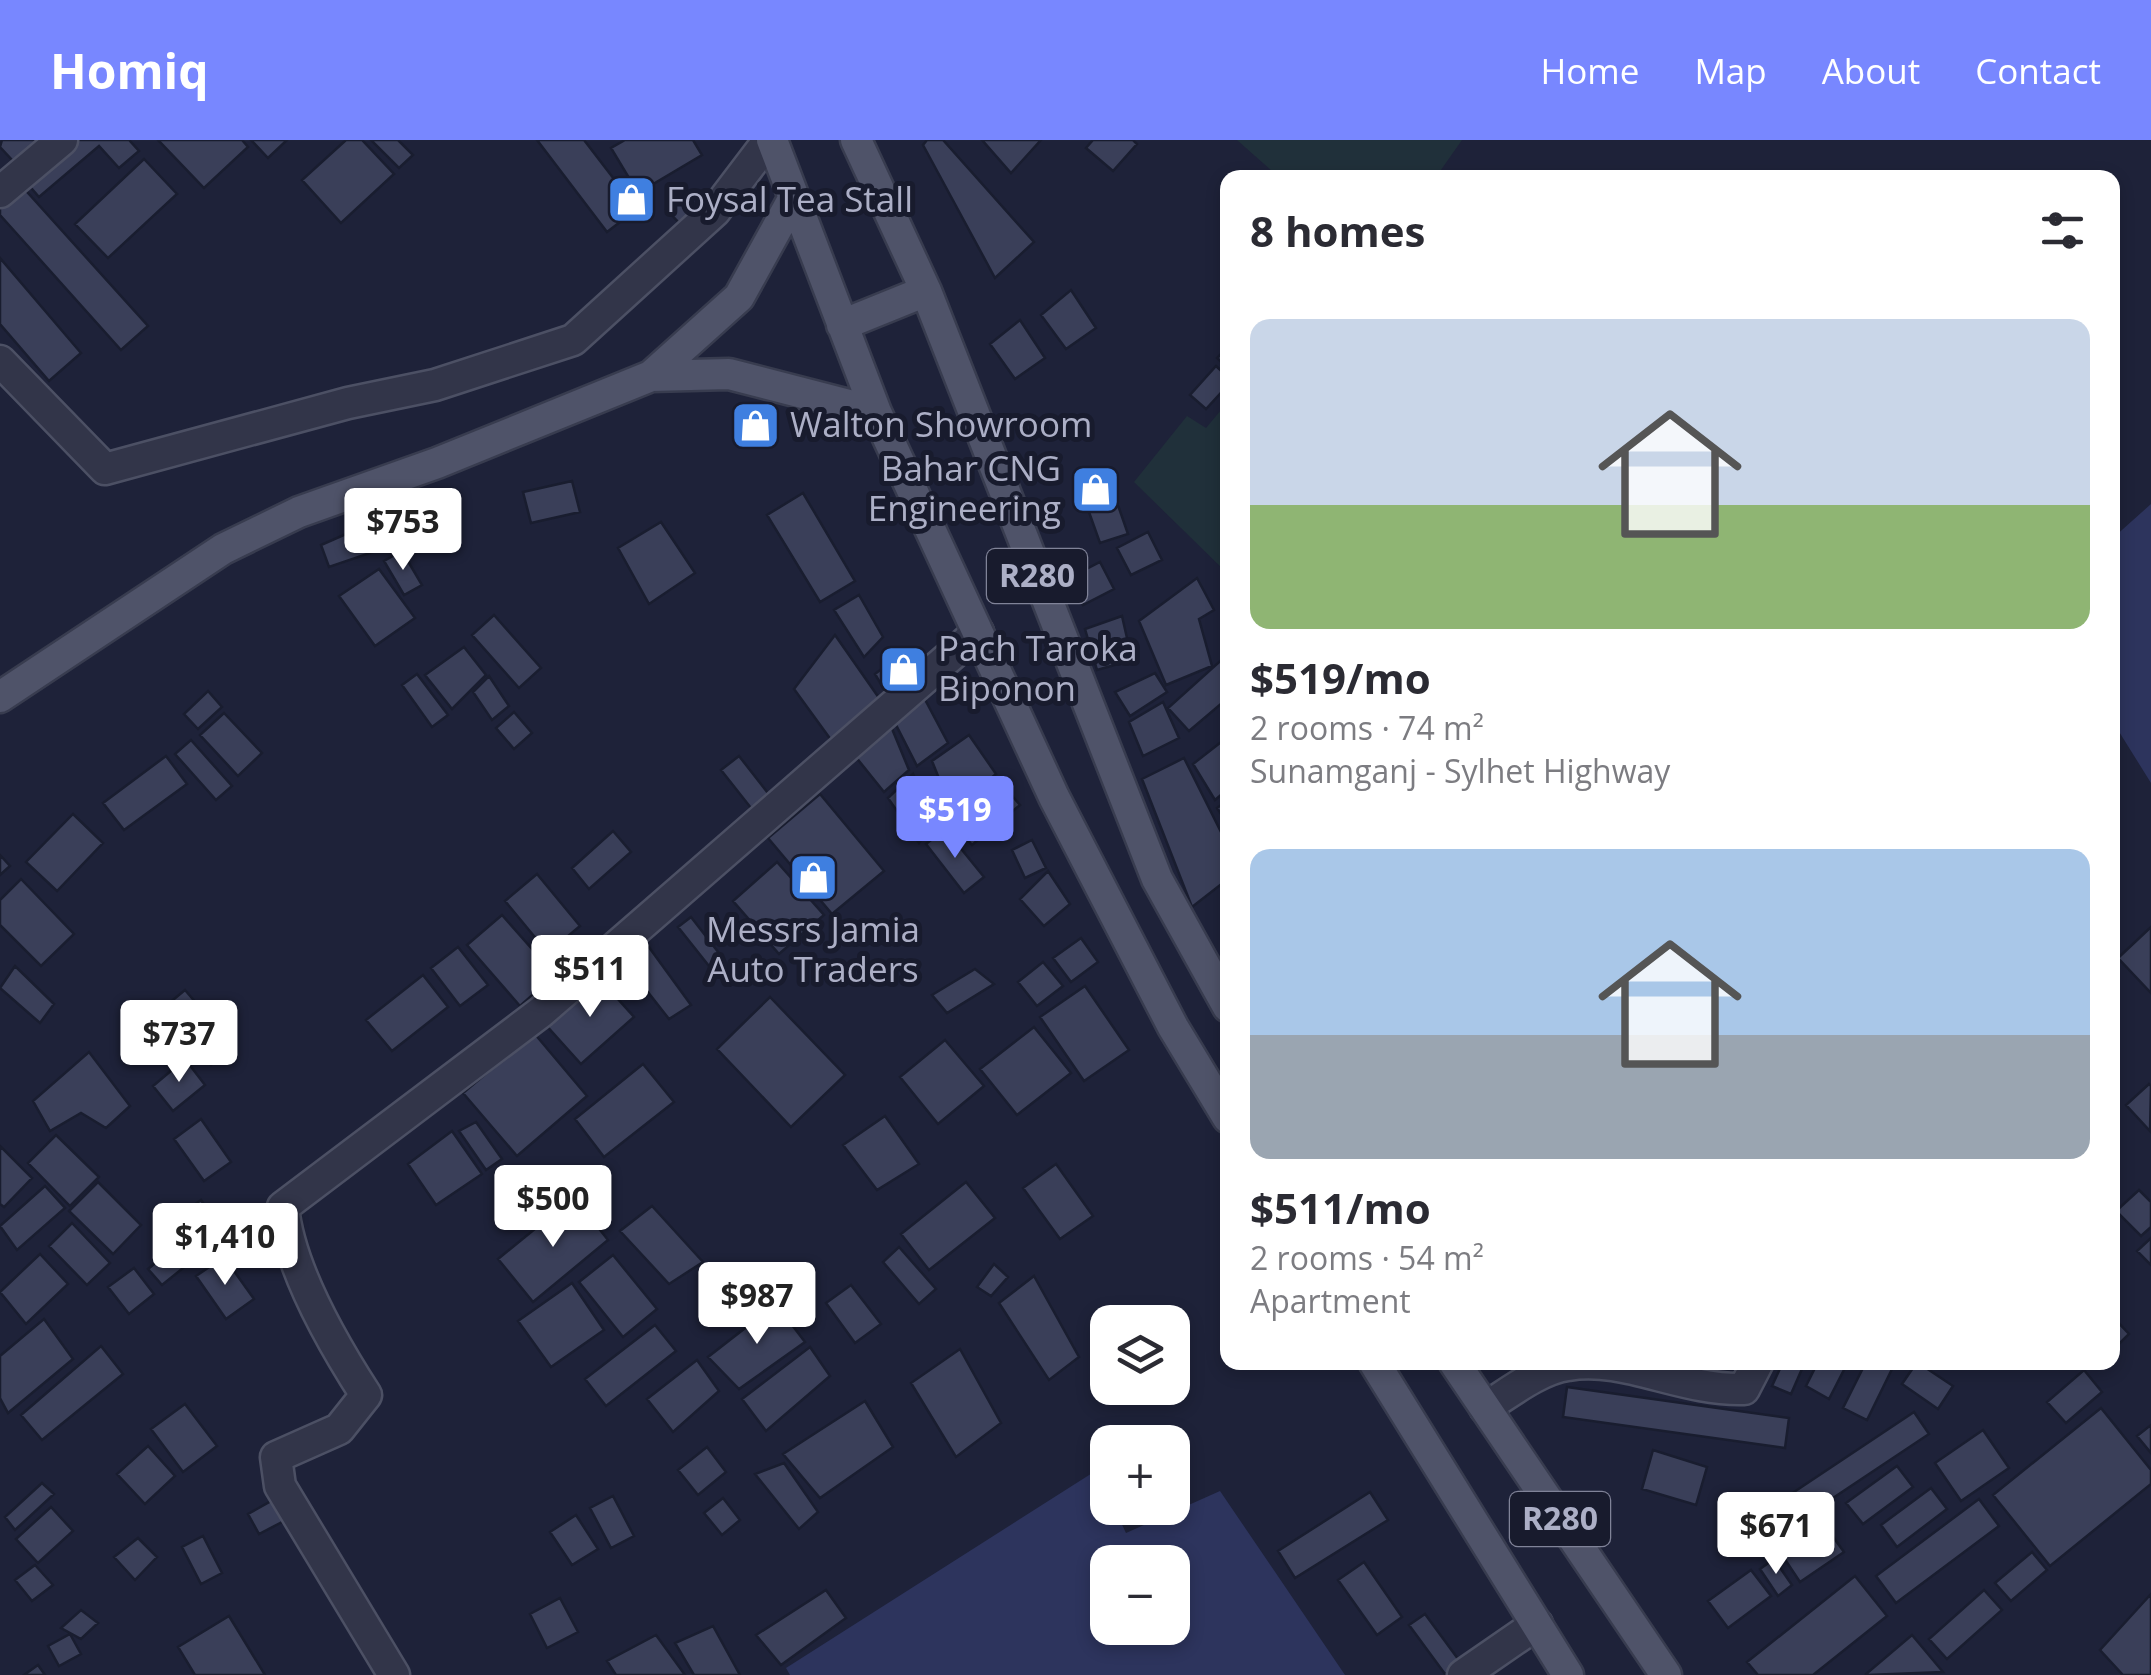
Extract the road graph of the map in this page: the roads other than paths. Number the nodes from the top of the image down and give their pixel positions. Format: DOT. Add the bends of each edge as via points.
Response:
graph roads {
  1 [pos="62,140"];
  2 [pos="770,140"];
  3 [pos="856,140"];
  4 [pos="0,192"];
  5 [pos="792,201"];
  6 [pos="926,291"];
  7 [pos="842,325"];
  8 [pos="0,360"];
  9 [pos="652,376"];
  10 [pos="876,412"];
  11 [pos="978,632"];
  12 [pos="0,697"];
  13 [pos="1220,993"];
  14 [pos="1220,1105"];
  15 [pos="1379,1370"];
  16 [pos="1459,1370"];
  17 [pos="1555,1370"];
  18 [pos="1638,1370"];
  19 [pos="1754,1370"];
  20 [pos="1485,1408"];
  21 [pos="1537,1624"];
  22 [pos="394,1675"];
  23 [pos="1463,1675"];
  24 [pos="1568,1675"];
  25 [pos="1666,1675"];
  1 -- 4 [label="street"];
  2 -- 5 [label="main road, R280"];
  2 -- 8 [label="street" via="715,211 574,340 435,385 105,469"];
  3 -- 6 [label="main road, R280"];
  5 -- 7 [label="main road, R280"];
  5 -- 9 [label="main road" via="739,297"];
  6 -- 7 [label="main road"];
  6 -- 13 [label="main road, R280" via="1157,879"];
  7 -- 10 [label="main road, R280"];
  9 -- 10 [label="main road" via="729,374"];
  9 -- 12 [label="main road" via="298,512 223,550"];
  10 -- 11 [label="main road, R280"];
  11 -- 14 [label="main road, R280" via="1054,797"];
  11 -- 22 [label="street" via="541,1012 283,1208 293,1251 339,1354 366,1395 339,1429 276,1457 280,1486"];
  15 -- 21 [label="main road, R280"];
  16 -- 20 [label="main road, R280"];
  17 -- 20 [label="street"];
  18 -- 19 [label="street" via="1711,1390 1744,1389"];
  20 -- 25 [label="main road, R280"];
  21 -- 23 [label="street"];
  21 -- 24 [label="main road, R280"];
}
